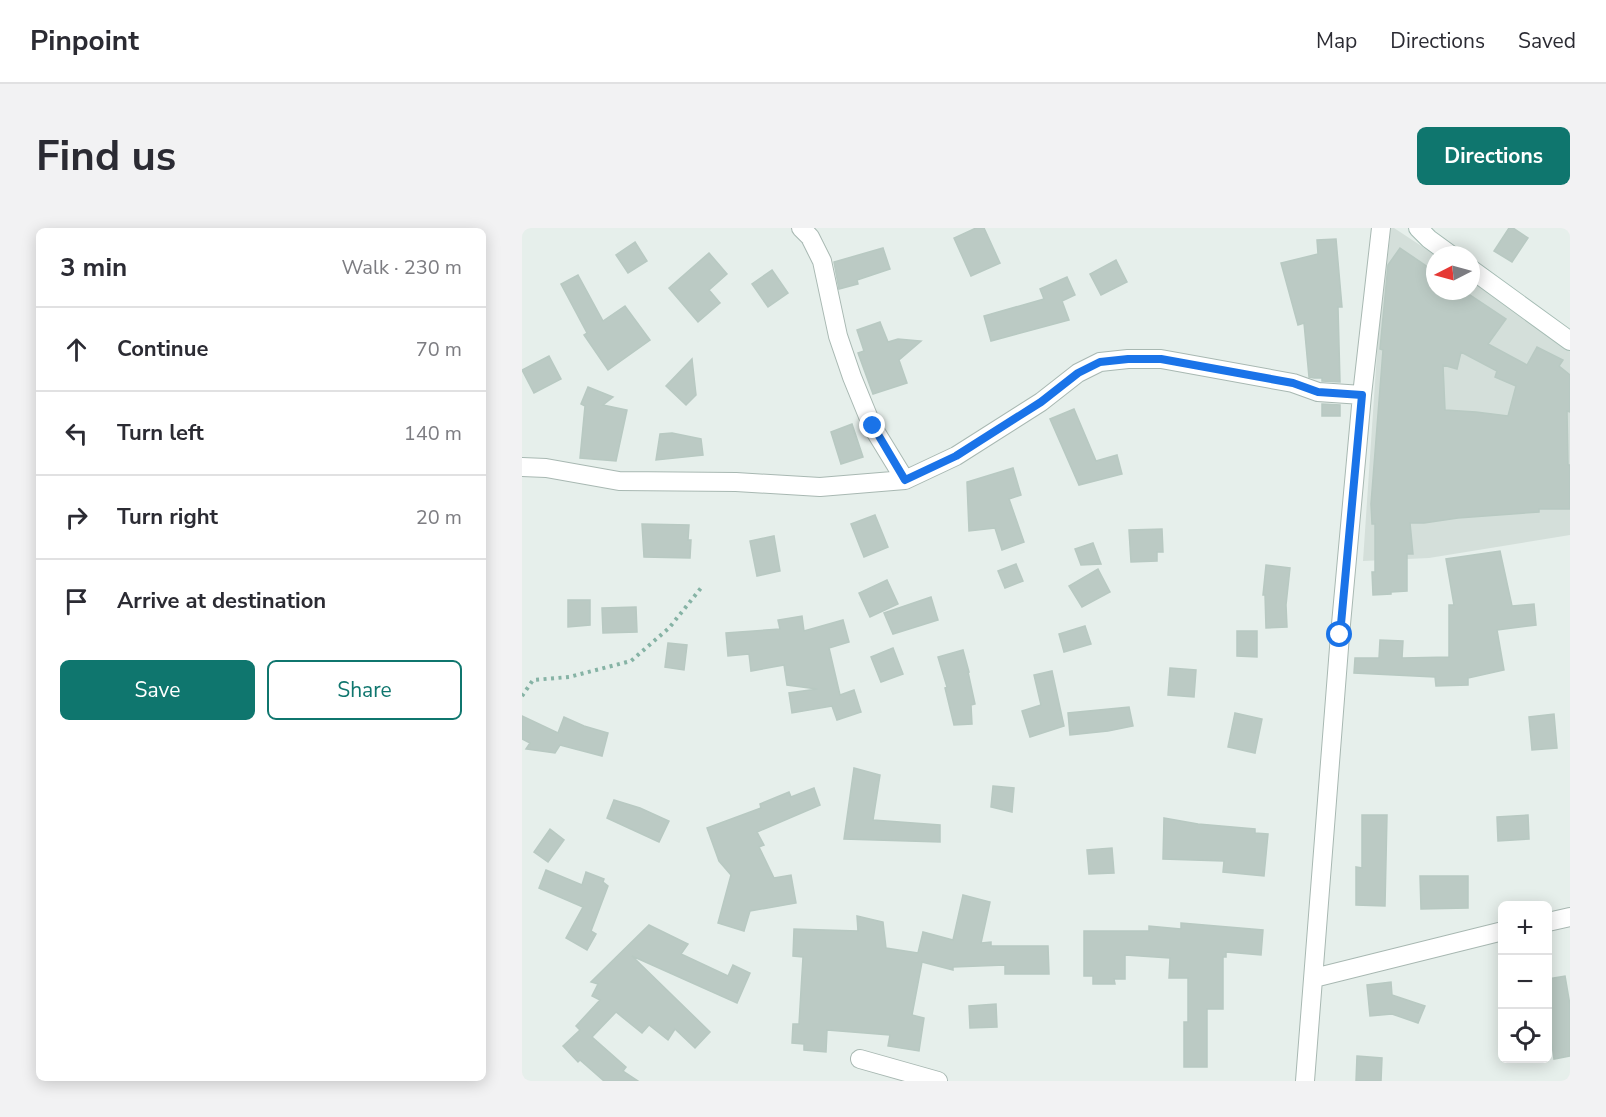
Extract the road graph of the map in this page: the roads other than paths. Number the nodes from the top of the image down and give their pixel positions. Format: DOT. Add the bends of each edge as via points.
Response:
graph roads {
  1 [pos="801,228"];
  2 [pos="1381,228"];
  3 [pos="1418,228"];
  4 [pos="1439,246"];
  5 [pos="1480,276"];
  6 [pos="1570,341"];
  7 [pos="1362,395"];
  8 [pos="522,467"];
  9 [pos="905,480"];
  10 [pos="1570,917"];
  11 [pos="1552,921"];
  12 [pos="1498,932"];
  13 [pos="1314,978"];
  14 [pos="860,1059"];
  15 [pos="938,1081"];
  16 [pos="1305,1081"];
  1 -- 9 [label="street" via="822,261 838,336 852,377 873,426"];
  2 -- 7 [label="street"];
  3 -- 4 [label="street"];
  5 -- 6 [label="street"];
  7 -- 9 [label="street" via="1318,392 1293,383 1161,359 1100,362 956,456"];
  7 -- 13 [label="street"];
  8 -- 9 [label="street" via="619,481 819,487"];
  10 -- 11 [label="street"];
  12 -- 13 [label="street"];
  13 -- 16 [label="street"];
  14 -- 15 [label="street"];
}
